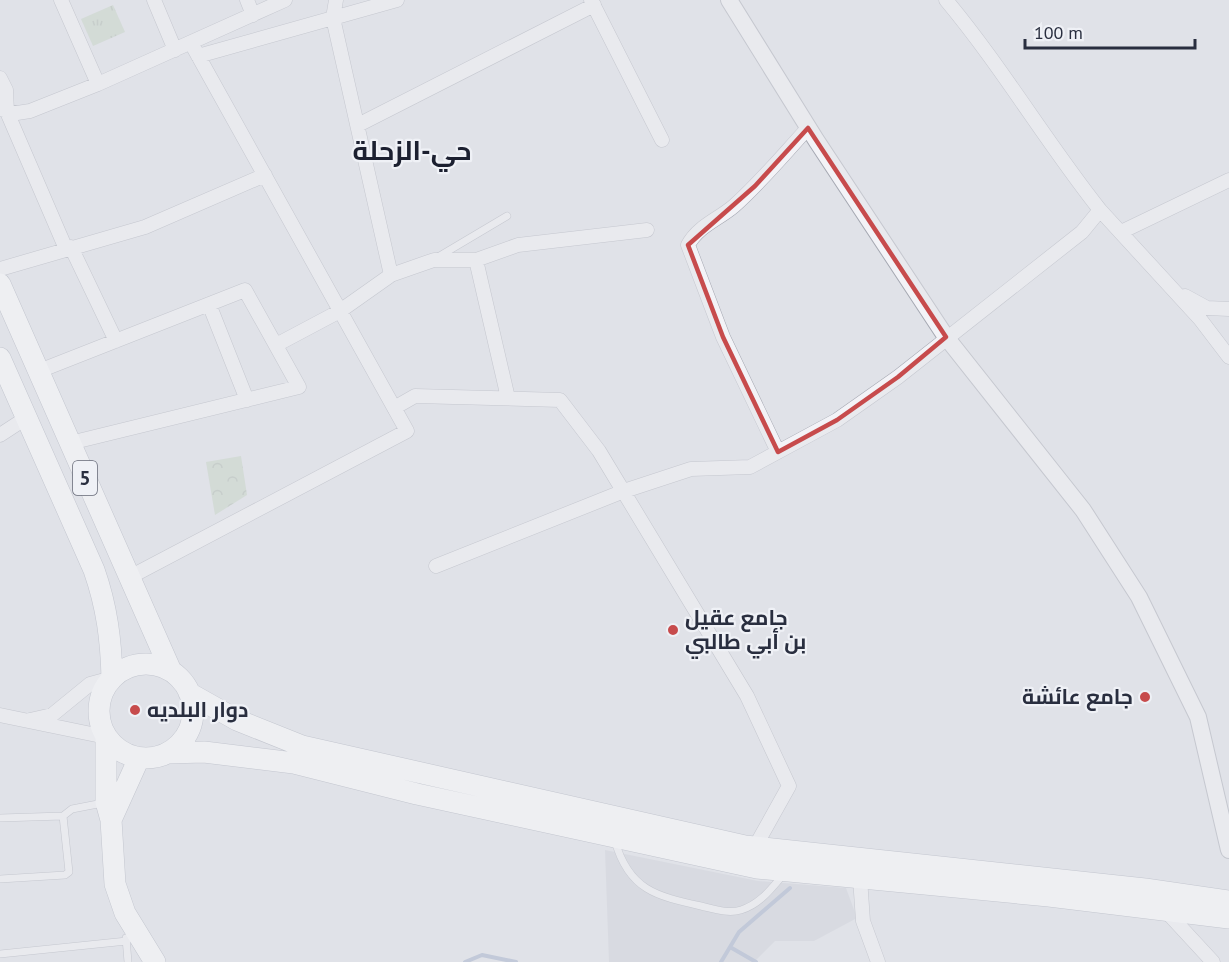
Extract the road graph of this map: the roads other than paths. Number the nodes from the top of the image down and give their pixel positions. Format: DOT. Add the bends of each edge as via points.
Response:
graph roads {
  1 [pos="61,0"];
  2 [pos="154,0"];
  3 [pos="247,0"];
  4 [pos="285,0"];
  5 [pos="336,0"];
  6 [pos="397,0"];
  7 [pos="729,0"];
  8 [pos="946,0"];
  9 [pos="592,3"];
  10 [pos="253,15"];
  11 [pos="333,18"];
  12 [pos="190,43"];
  13 [pos="175,50"];
  14 [pos="198,56"];
  15 [pos="0,78"];
  16 [pos="98,84"];
  17 [pos="4,110"];
  18 [pos="358,125"];
  19 [pos="808,128"];
  20 [pos="662,140"];
  21 [pos="265,175"];
  22 [pos="1229,180"];
  23 [pos="1100,210"];
  24 [pos="507,216"];
  25 [pos="647,230"];
  26 [pos="1120,232"];
  27 [pos="69,248"];
  28 [pos="434,260"];
  29 [pos="476,260"];
  30 [pos="0,269"];
  31 [pos="391,274"];
  32 [pos="0,284"];
  33 [pos="1172,289"];
  34 [pos="209,304"];
  35 [pos="1229,309"];
  36 [pos="340,311"];
  37 [pos="0,317"];
  38 [pos="23,336"];
  39 [pos="945,337"];
  40 [pos="116,341"];
  41 [pos="276,345"];
  42 [pos="1229,357"];
  43 [pos="1,362"];
  44 [pos="39,370"];
  45 [pos="508,398"];
  46 [pos="247,400"];
  47 [pos="394,408"];
  48 [pos="26,418"];
  49 [pos="0,435"];
  50 [pos="70,443"];
  51 [pos="778,452"];
  52 [pos="624,491"];
  53 [pos="436,566"];
  54 [pos="128,578"];
  55 [pos="171,671"];
  56 [pos="111,678"];
  57 [pos="189,693"];
  58 [pos="0,715"];
  59 [pos="25,721"];
  60 [pos="106,737"];
  61 [pos="168,753"];
  62 [pos="139,758"];
  63 [pos="108,811"];
  64 [pos="63,816"];
  65 [pos="0,818"];
  66 [pos="613,836"];
  67 [pos="755,847"];
  68 [pos="1229,850"];
  69 [pos="787,870"];
  70 [pos="860,878"];
  71 [pos="0,879"];
  72 [pos="1228,905"];
  73 [pos="1162,908"];
  74 [pos="125,913"];
  75 [pos="127,940"];
  76 [pos="0,954"];
  77 [pos="128,962"];
  78 [pos="155,962"];
  79 [pos="878,962"];
  80 [pos="1213,962"];
  1 -- 16 [label="street"];
  2 -- 13 [label="street"];
  3 -- 10 [label="street"];
  4 -- 10 [label="street"];
  5 -- 11 [label="street"];
  6 -- 11 [label="street"];
  7 -- 19 [label="street"];
  8 -- 23 [label="street"];
  9 -- 18 [label="street"];
  9 -- 20 [label="street"];
  10 -- 12 [label="street"];
  11 -- 14 [label="street"];
  11 -- 18 [label="street"];
  12 -- 13 [label="street"];
  12 -- 14 [label="street"];
  13 -- 16 [label="street"];
  14 -- 21 [label="street"];
  15 -- 17 [label="street" via="6,90"];
  16 -- 17 [label="street" via="30,111"];
  17 -- 27 [label="street"];
  18 -- 31 [label="street"];
  19 -- 39 [label="street"];
  19 -- 51 [label="street" via="755,186 692,237 688,245 723,337"];
  21 -- 27 [label="street" via="145,227"];
  21 -- 36 [label="street"];
  22 -- 26 [label="street"];
  23 -- 26 [label="street"];
  23 -- 39 [label="street" via="1082,232"];
  24 -- 28 [label="lane"];
  25 -- 29 [label="street" via="518,245"];
  26 -- 33 [label="street"];
  27 -- 30 [label="street"];
  27 -- 40 [label="street"];
  28 -- 29 [label="street"];
  28 -- 31 [label="street"];
  29 -- 45 [label="street"];
  31 -- 36 [label="street"];
  32 -- 38 [label="main road, 5"];
  33 -- 35 [label="street" via="1207,308"];
  33 -- 42 [label="street"];
  34 -- 40 [label="street"];
  34 -- 41 [label="street" via="245,290"];
  34 -- 46 [label="street"];
  36 -- 41 [label="street"];
  36 -- 47 [label="street"];
  37 -- 38 [label="main road"];
  38 -- 44 [label="main road, 5"];
  39 -- 51 [label="street" via="898,377 837,420"];
  39 -- 68 [label="street" via="1083,510 1139,597 1198,717"];
  40 -- 44 [label="street"];
  41 -- 46 [label="street" via="299,387"];
  43 -- 48 [label="main road, 5"];
  44 -- 50 [label="main road, 5"];
  45 -- 47 [label="street" via="415,396"];
  45 -- 52 [label="street" via="560,400"];
  46 -- 50 [label="street"];
  47 -- 54 [label="street" via="407,431"];
  48 -- 49 [label="street"];
  48 -- 56 [label="main road, 5" via="106,602"];
  50 -- 54 [label="main road, 5"];
  51 -- 52 [label="street" via="750,467 691,469"];
  52 -- 53 [label="street"];
  52 -- 67 [label="street" via="747,696 789,786"];
  54 -- 55 [label="main road, 5"];
  55 -- 56 [label="main road" via="140,664"];
  55 -- 57 [label="main road"];
  56 -- 59 [label="street" via="90,684 52,715"];
  56 -- 60 [label="main road" via="98,706 99,722"];
  57 -- 61 [label="main road" via="191,727 182,742"];
  57 -- 67 [label="main road" via="237,720 302,746"];
  58 -- 59 [label="street"];
  59 -- 60 [label="street"];
  60 -- 62 [label="main road" via="126,754"];
  60 -- 63 [label="main road"];
  61 -- 62 [label="main road"];
  61 -- 66 [label="main road" via="204,752 294,763"];
  62 -- 63 [label="main road"];
  63 -- 64 [label="lane" via="72,809"];
  63 -- 74 [label="main road" via="115,884"];
  64 -- 65 [label="lane"];
  64 -- 71 [label="lane" via="69,872"];
  66 -- 69 [label="main road" via="757,868"];
  66 -- 69 [label="lane" via="620,859 656,896 730,913 766,896"];
  67 -- 72 [label="main road" via="1052,878"];
  69 -- 70 [label="main road"];
  70 -- 73 [label="main road"];
  70 -- 79 [label="street" via="863,921"];
  72 -- 73 [label="main road"];
  73 -- 80 [label="street"];
  74 -- 75 [label="lane"];
  74 -- 78 [label="main road"];
  75 -- 76 [label="lane"];
  75 -- 77 [label="lane"];
}
